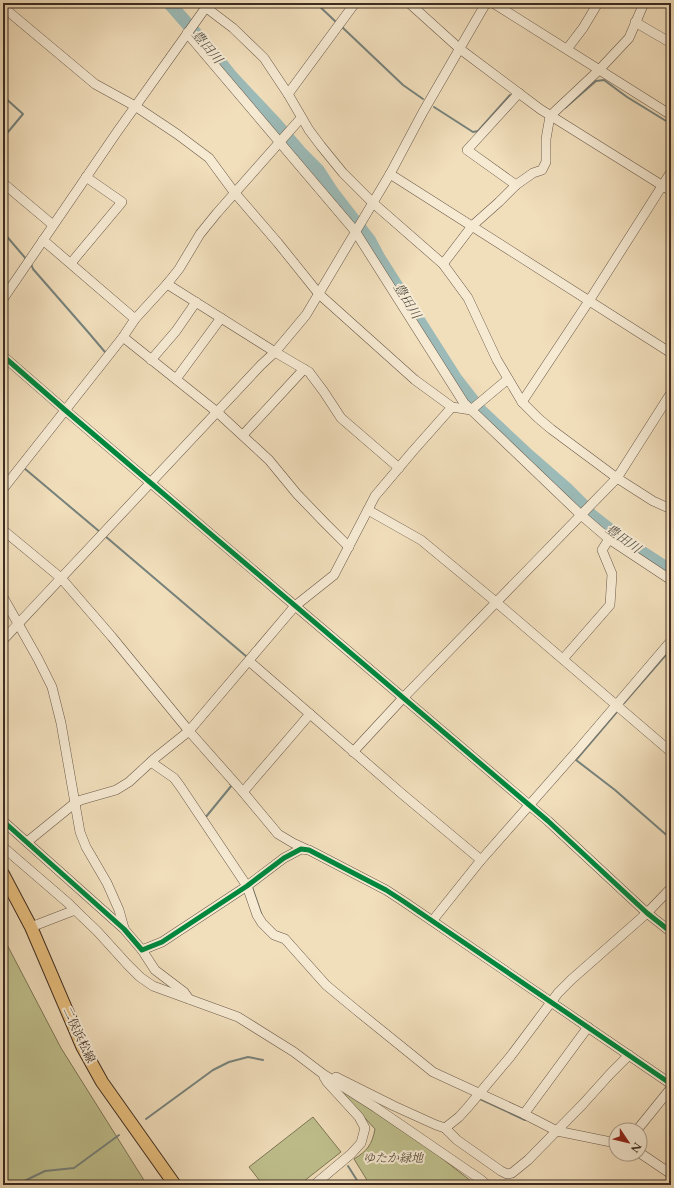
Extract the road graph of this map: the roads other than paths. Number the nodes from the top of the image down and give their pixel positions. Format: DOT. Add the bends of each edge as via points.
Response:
graph roads {
  1 [pos="355,3"];
  2 [pos="409,3"];
  3 [pos="486,3"];
  4 [pos="493,3"];
  5 [pos="598,3"];
  6 [pos="644,3"];
  7 [pos="205,4"];
  8 [pos="3,7"];
  9 [pos="635,22"];
  10 [pos="187,32"];
  11 [pos="671,43"];
  12 [pos="460,49"];
  13 [pos="567,49"];
  14 [pos="598,70"];
  15 [pos="519,93"];
  16 [pos="288,94"];
  17 [pos="135,106"];
  18 [pos="550,116"];
  19 [pos="671,116"];
  20 [pos="302,118"];
  21 [pos="281,141"];
  22 [pos="671,172"];
  23 [pos="390,174"];
  24 [pos="86,177"];
  25 [pos="3,183"];
  26 [pos="516,185"];
  27 [pos="662,185"];
  28 [pos="671,191"];
  29 [pos="234,192"];
  30 [pos="372,202"];
  31 [pos="53,226"];
  32 [pos="472,226"];
  33 [pos="356,230"];
  34 [pos="44,240"];
  35 [pos="71,263"];
  36 [pos="443,264"];
  37 [pos="167,284"];
  38 [pos="319,294"];
  39 [pos="3,299"];
  40 [pos="589,301"];
  41 [pos="196,302"];
  42 [pos="221,318"];
  43 [pos="135,319"];
  44 [pos="123,337"];
  45 [pos="275,352"];
  46 [pos="671,353"];
  47 [pos="3,356"];
  48 [pos="151,360"];
  49 [pos="304,369"];
  50 [pos="176,379"];
  51 [pos="508,379"];
  52 [pos="671,393"];
  53 [pos="522,402"];
  54 [pos="452,407"];
  55 [pos="65,410"];
  56 [pos="471,410"];
  57 [pos="217,412"];
  58 [pos="242,435"];
  59 [pos="399,468"];
  60 [pos="617,478"];
  61 [pos="150,483"];
  62 [pos="3,489"];
  63 [pos="671,509"];
  64 [pos="368,510"];
  65 [pos="582,514"];
  66 [pos="3,530"];
  67 [pos="609,539"];
  68 [pos="349,547"];
  69 [pos="61,578"];
  70 [pos="671,580"];
  71 [pos="3,597"];
  72 [pos="496,602"];
  73 [pos="295,606"];
  74 [pos="18,623"];
  75 [pos="3,640"];
  76 [pos="671,640"];
  77 [pos="563,660"];
  78 [pos="249,661"];
  79 [pos="404,697"];
  80 [pos="616,705"];
  81 [pos="310,714"];
  82 [pos="189,731"];
  83 [pos="353,752"];
  84 [pos="671,752"];
  85 [pos="151,762"];
  86 [pos="243,792"];
  87 [pos="75,803"];
  88 [pos="529,805"];
  89 [pos="3,821"];
  90 [pos="27,842"];
  91 [pos="3,847"];
  92 [pos="309,850"];
  93 [pos="481,860"];
  94 [pos="3,874"];
  95 [pos="247,886"];
  96 [pos="671,888"];
  97 [pos="75,910"];
  98 [pos="648,913"];
  99 [pos="433,920"];
  100 [pos="31,927"];
  101 [pos="124,929"];
  102 [pos="671,932"];
  103 [pos="142,950"];
  104 [pos="190,999"];
  105 [pos="552,1001"];
  106 [pos="588,1027"];
  107 [pos="629,1055"];
  108 [pos="323,1074"];
  109 [pos="671,1084"];
  110 [pos="671,1088"];
  111 [pos="478,1094"];
  112 [pos="524,1114"];
  113 [pos="643,1122"];
  114 [pos="445,1128"];
  115 [pos="555,1132"];
  116 [pos="608,1142"];
  117 [pos="648,1158"];
  118 [pos="671,1174"];
  119 [pos="175,1185"];
  120 [pos="314,1185"];
  121 [pos="487,1185"];
  1 -- 16 [label="street"];
  2 -- 12 [label="street"];
  3 -- 12 [label="street"];
  4 -- 13 [label="street"];
  5 -- 13 [label="street"];
  6 -- 9 [label="street"];
  7 -- 10 [label="street"];
  7 -- 16 [label="street" via="264,58"];
  8 -- 17 [label="street" via="95,84"];
  9 -- 11 [label="street"];
  9 -- 14 [label="street" via="629,38"];
  10 -- 17 [label="street"];
  10 -- 21 [label="street"];
  12 -- 15 [label="street"];
  12 -- 23 [label="street"];
  13 -- 14 [label="street"];
  14 -- 18 [label="street"];
  14 -- 19 [label="street"];
  15 -- 18 [label="street"];
  15 -- 26 [label="street" via="467,150"];
  16 -- 20 [label="street"];
  17 -- 24 [label="street"];
  17 -- 29 [label="street" via="209,158"];
  18 -- 26 [label="street" via="546,162 542,170"];
  18 -- 27 [label="street"];
  20 -- 21 [label="street"];
  20 -- 30 [label="street" via="343,173"];
  21 -- 29 [label="street"];
  21 -- 33 [label="street"];
  22 -- 27 [label="street"];
  23 -- 30 [label="street"];
  23 -- 32 [label="street"];
  24 -- 31 [label="street"];
  24 -- 35 [label="street" via="122,202"];
  25 -- 31 [label="street"];
  26 -- 32 [label="street"];
  27 -- 28 [label="street"];
  27 -- 40 [label="street"];
  29 -- 37 [label="street" via="200,234"];
  29 -- 38 [label="street"];
  30 -- 33 [label="street"];
  30 -- 36 [label="street"];
  31 -- 34 [label="street"];
  32 -- 36 [label="street"];
  32 -- 40 [label="street"];
  33 -- 38 [label="street"];
  33 -- 56 [label="street" via="453,387"];
  34 -- 35 [label="street"];
  34 -- 39 [label="street"];
  35 -- 43 [label="street"];
  36 -- 51 [label="street" via="468,298 496,360"];
  37 -- 41 [label="street"];
  37 -- 43 [label="street"];
  38 -- 45 [label="street" via="303,320"];
  38 -- 54 [label="street" via="415,380"];
  40 -- 46 [label="street"];
  40 -- 53 [label="street"];
  41 -- 42 [label="street"];
  41 -- 48 [label="street"];
  42 -- 45 [label="street"];
  42 -- 50 [label="street"];
  43 -- 44 [label="street"];
  44 -- 48 [label="street"];
  44 -- 55 [label="street"];
  45 -- 49 [label="street"];
  45 -- 57 [label="street"];
  47 -- 55 [label="street"];
  48 -- 50 [label="street"];
  49 -- 58 [label="street"];
  49 -- 59 [label="street" via="309,372 342,418"];
  50 -- 57 [label="street"];
  51 -- 53 [label="street"];
  51 -- 56 [label="street"];
  52 -- 60 [label="street"];
  53 -- 60 [label="street" via="551,429"];
  54 -- 56 [label="street"];
  54 -- 59 [label="street"];
  55 -- 61 [label="street"];
  55 -- 62 [label="street"];
  56 -- 65 [label="street"];
  57 -- 58 [label="street"];
  57 -- 61 [label="street"];
  58 -- 68 [label="street" via="269,460 303,500"];
  59 -- 64 [label="street" via="375,496"];
  60 -- 63 [label="street" via="653,501"];
  60 -- 65 [label="street"];
  61 -- 69 [label="street"];
  61 -- 73 [label="street"];
  64 -- 68 [label="street"];
  64 -- 72 [label="street" via="421,540"];
  65 -- 67 [label="street"];
  65 -- 72 [label="street"];
  66 -- 69 [label="street"];
  67 -- 70 [label="street"];
  67 -- 77 [label="street" via="602,550 612,574 610,605"];
  68 -- 73 [label="street" via="334,575"];
  69 -- 74 [label="street"];
  69 -- 82 [label="street"];
  71 -- 74 [label="street"];
  72 -- 77 [label="street"];
  72 -- 79 [label="street"];
  73 -- 78 [label="street"];
  73 -- 79 [label="street"];
  74 -- 75 [label="street"];
  74 -- 87 [label="street" via="52,687"];
  76 -- 80 [label="street"];
  77 -- 80 [label="street"];
  78 -- 81 [label="street"];
  78 -- 82 [label="street"];
  79 -- 83 [label="street"];
  79 -- 88 [label="street"];
  80 -- 84 [label="street"];
  80 -- 88 [label="street"];
  81 -- 83 [label="street"];
  81 -- 86 [label="street"];
  82 -- 85 [label="street"];
  82 -- 86 [label="street"];
  83 -- 93 [label="street"];
  85 -- 87 [label="street" via="116,790"];
  85 -- 95 [label="street" via="174,778"];
  86 -- 92 [label="street" via="278,834"];
  87 -- 90 [label="street"];
  87 -- 101 [label="street" via="80,832 107,883"];
  88 -- 93 [label="street"];
  88 -- 98 [label="street"];
  89 -- 90 [label="street"];
  90 -- 101 [label="street"];
  91 -- 97 [label="street"];
  92 -- 95 [label="street" via="301,849 284,858"];
  92 -- 99 [label="street" via="386,890"];
  93 -- 99 [label="street"];
  94 -- 100 [label="main road, 二俣浜松線"];
  95 -- 103 [label="street" via="162,942"];
  95 -- 111 [label="street" via="262,923 274,935 285,939 326,985 433,1072"];
  96 -- 98 [label="street"];
  97 -- 100 [label="street"];
  97 -- 104 [label="street" via="140,977 153,986"];
  98 -- 102 [label="street"];
  98 -- 105 [label="street" via="572,979"];
  99 -- 105 [label="street"];
  100 -- 119 [label="main road, 二俣浜松線" via="82,1046 102,1082"];
  101 -- 103 [label="street"];
  103 -- 104 [label="street" via="155,970"];
  104 -- 108 [label="street" via="238,1018 294,1052"];
  105 -- 106 [label="street"];
  105 -- 111 [label="street" via="515,1051"];
  106 -- 107 [label="street"];
  106 -- 112 [label="street"];
  107 -- 109 [label="street"];
  107 -- 115 [label="street"];
  108 -- 114 [label="street" via="339,1078"];
  108 -- 120 [label="street" via="327,1082 359,1117 364,1128 361,1143"];
  108 -- 121 [label="street"];
  110 -- 113 [label="street"];
  111 -- 112 [label="street"];
  111 -- 114 [label="street" via="459,1117"];
  112 -- 115 [label="street"];
  114 -- 115 [label="street" via="457,1140 507,1174 520,1167"];
  115 -- 116 [label="street"];
  117 -- 118 [label="street"];
}
